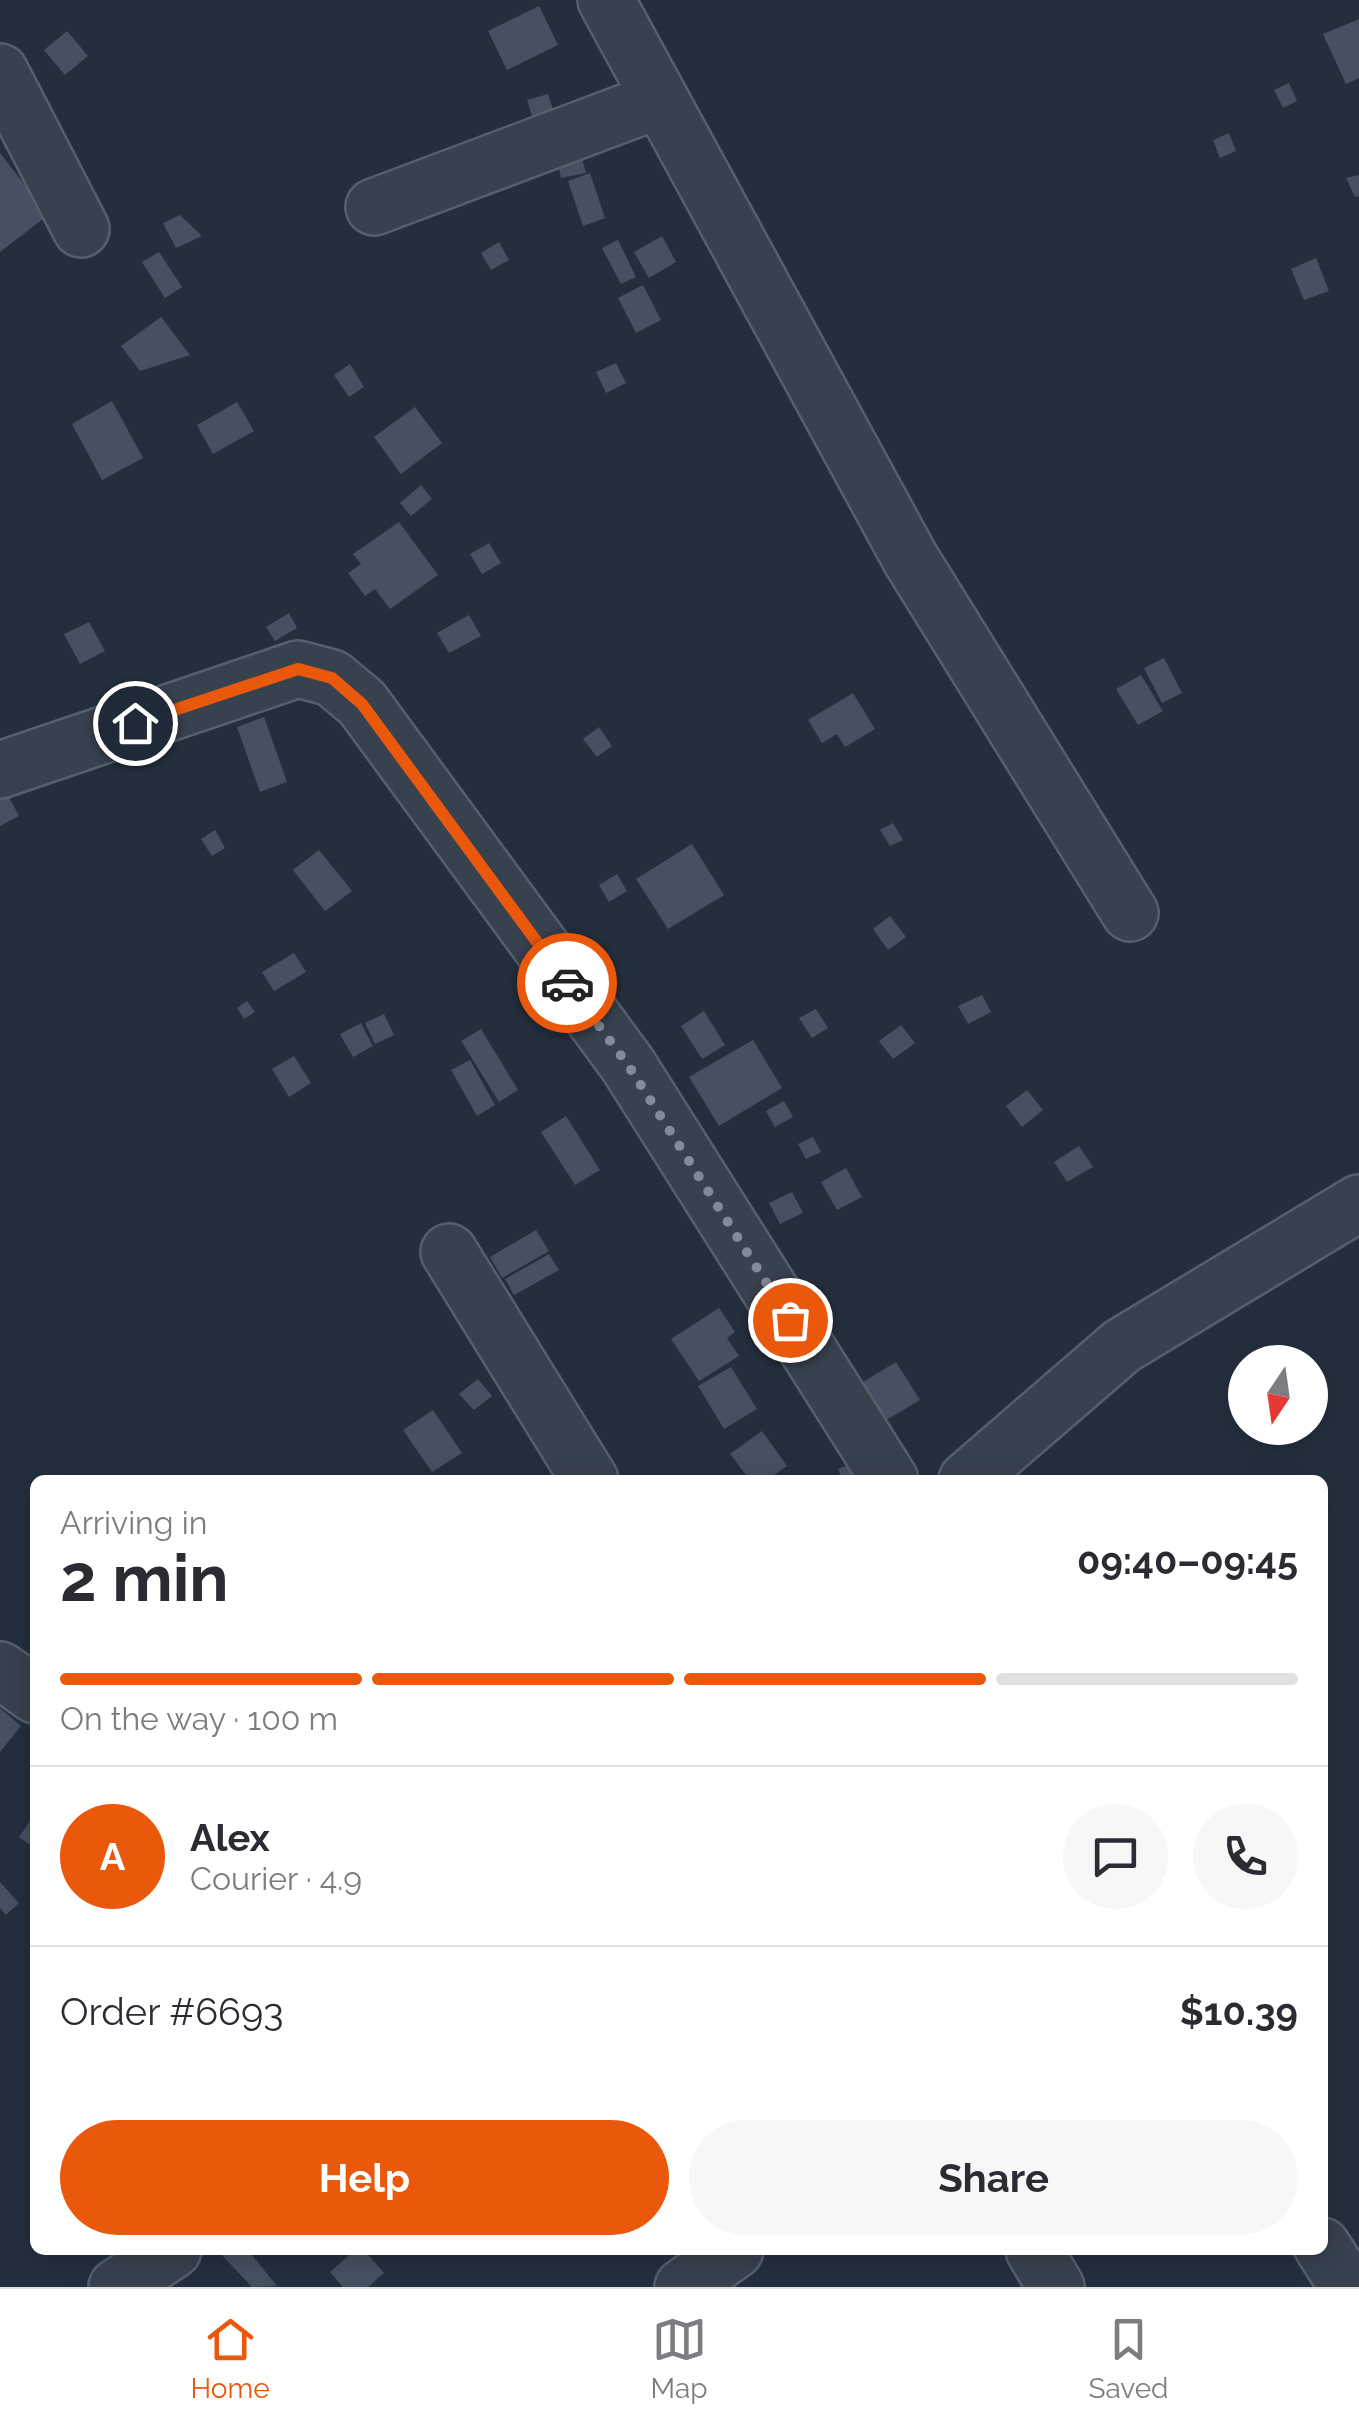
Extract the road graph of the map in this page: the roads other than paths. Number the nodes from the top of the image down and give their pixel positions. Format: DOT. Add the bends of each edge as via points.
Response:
graph roads {
  1 [pos="606,0"];
  2 [pos="0,72"];
  3 [pos="660,100"];
  4 [pos="374,207"];
  5 [pos="81,228"];
  6 [pos="0,770"];
  7 [pos="1130,913"];
  8 [pos="1359,1202"];
  9 [pos="449,1252"];
  10 [pos="587,1475"];
  11 [pos="887,1475"];
  12 [pos="972,1475"];
  13 [pos="0,1670"];
  14 [pos="30,1691"];
  15 [pos="165,2255"];
  16 [pos="729,2255"];
  17 [pos="1037,2255"];
  18 [pos="1328,2255"];
  19 [pos="117,2287"];
  20 [pos="682,2287"];
  21 [pos="1056,2287"];
  22 [pos="1348,2287"];
  1 -- 3 [label="street"];
  2 -- 5 [label="street"];
  3 -- 4 [label="street"];
  3 -- 7 [label="street" via="910,558"];
  6 -- 11 [label="street" via="298,669 332,678 362,704 628,1065"];
  8 -- 12 [label="street" via="1122,1346"];
  9 -- 10 [label="street"];
  13 -- 14 [label="street"];
  15 -- 19 [label="street"];
  16 -- 20 [label="street"];
  17 -- 21 [label="street"];
  18 -- 22 [label="street"];
}
